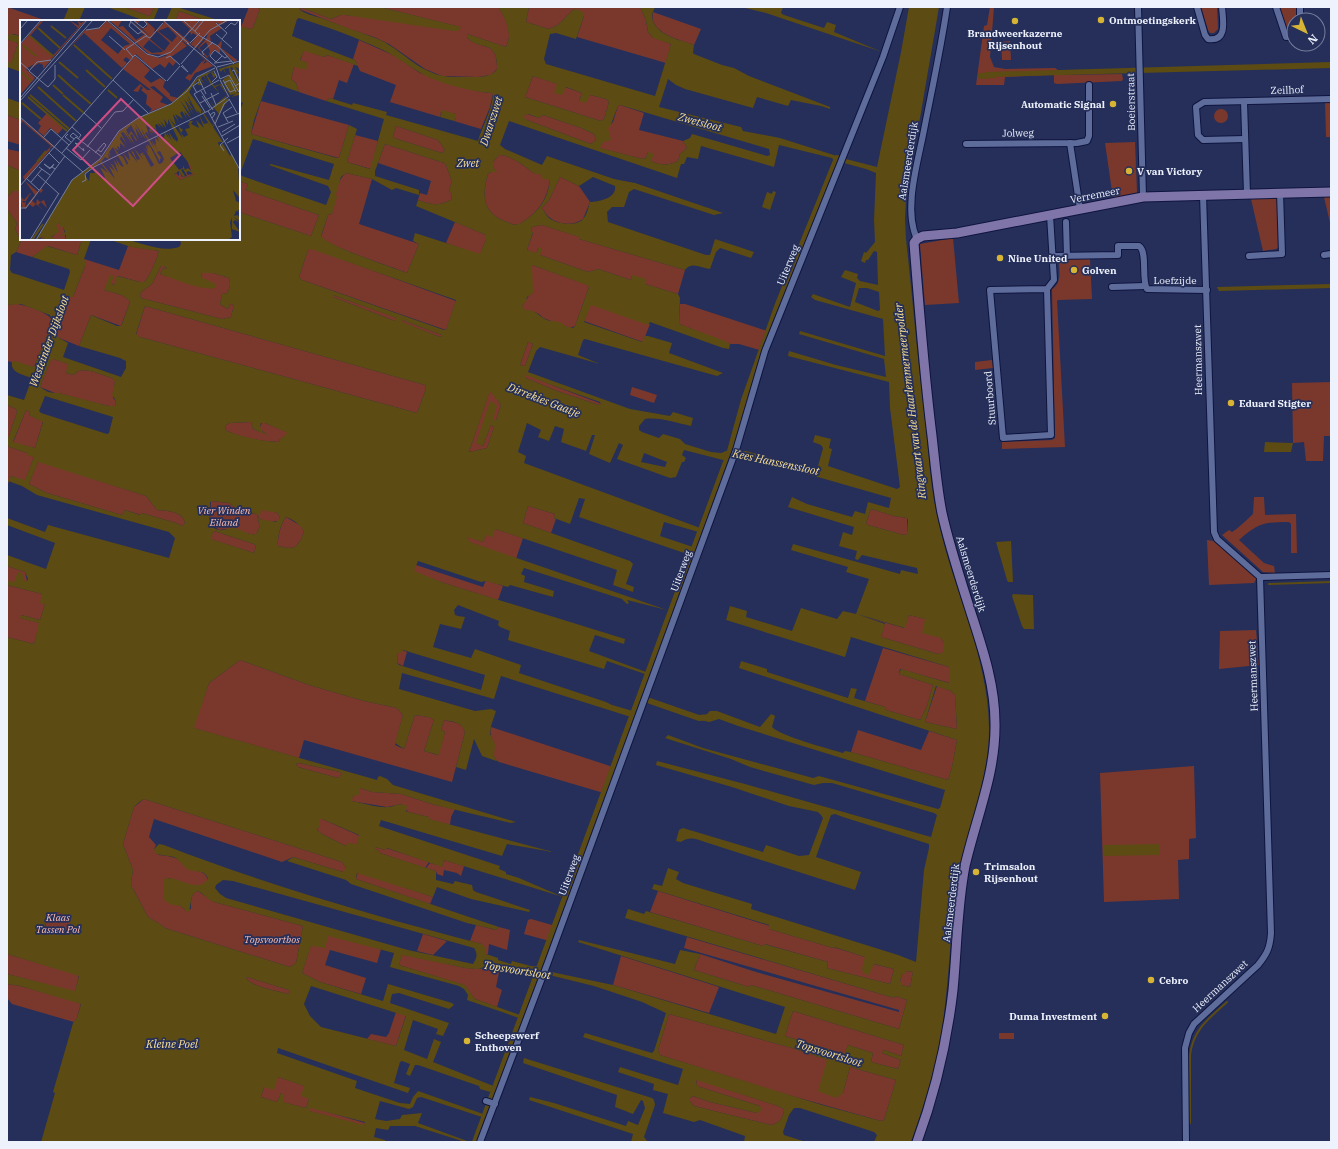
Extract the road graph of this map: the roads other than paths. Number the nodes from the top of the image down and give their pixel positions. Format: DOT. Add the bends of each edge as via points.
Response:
graph roads {
  1 [pos="900,7"];
  2 [pos="947,7"];
  3 [pos="1138,7"];
  4 [pos="1197,7"];
  5 [pos="1222,7"];
  6 [pos="1276,7"];
  7 [pos="1286,37"];
  8 [pos="1089,85"];
  9 [pos="1331,99"];
  10 [pos="1244,102"];
  11 [pos="1245,139"];
  12 [pos="1070,143"];
  13 [pos="966,144"];
  14 [pos="1331,192"];
  15 [pos="1247,193"];
  16 [pos="1280,193"];
  17 [pos="1204,195"];
  18 [pos="1143,197"];
  19 [pos="1080,209"];
  20 [pos="1050,215"];
  21 [pos="1066,222"];
  22 [pos="916,239"];
  23 [pos="1331,254"];
  24 [pos="1324,255"];
  25 [pos="1053,256"];
  26 [pos="1067,256"];
  27 [pos="1249,256"];
  28 [pos="1145,286"];
  29 [pos="1112,287"];
  30 [pos="1047,288"];
  31 [pos="1206,290"];
  32 [pos="1331,575"];
  33 [pos="1260,577"];
  34 [pos="486,1101"];
  35 [pos="493,1103"];
  36 [pos="480,1142"];
  37 [pos="917,1142"];
  38 [pos="1186,1142"];
  1 -- 35 [label="street, Uiterweg" via="883,57 765,351 735,452"];
  2 -- 22 [label="street, Aalsmeerderdijk" via="913,188 912,221"];
  3 -- 18 [label="street, Boeierstraat"];
  4 -- 5 [label="street" via="1205,35 1208,39 1214,40 1222,34"];
  6 -- 7 [label="street"];
  8 -- 12 [label="street, Jolweg" via="1089,139 1085,142"];
  9 -- 10 [label="street, Zeilhof"];
  10 -- 11 [label="street"];
  10 -- 11 [label="street, Zeilhof" via="1204,102 1196,107 1198,135 1203,140"];
  11 -- 15 [label="street"];
  12 -- 13 [label="street, Jolweg"];
  12 -- 19 [label="street"];
  14 -- 16 [label="street, Verremeer"];
  15 -- 16 [label="street, Verremeer"];
  15 -- 17 [label="street, Verremeer"];
  16 -- 27 [label="street" via="1282,254"];
  17 -- 18 [label="street, Verremeer"];
  17 -- 31 [label="street, Heermanszwet"];
  18 -- 19 [label="street, Verremeer"];
  19 -- 20 [label="street, Verremeer"];
  20 -- 22 [label="street, Verremeer"];
  20 -- 25 [label="street, Stuurboord"];
  21 -- 26 [label="street"];
  22 -- 37 [label="street, Aalsmeerderdijk" via="914,243 929,413 942,511 992,683 995,722 988,783 966,866 960,900 946,1037 940,1067"];
  23 -- 24 [label="street"];
  25 -- 26 [label="street, Loefzijde"];
  25 -- 30 [label="street, Stuurboord" via="1054,280"];
  26 -- 28 [label="street, Loefzijde" via="1118,255 1118,246 1139,246 1143,251"];
  28 -- 29 [label="street, Loefzijde"];
  28 -- 31 [label="street, Loefzijde" via="1151,290"];
  30 -- 30 [label="street, Stuurboord" via="1052,435 1003,438 990,290"];
  31 -- 33 [label="street, Heermanszwet" via="1214,532 1217,539"];
  32 -- 33 [label="street"];
  33 -- 38 [label="street, Heermanszwet" via="1271,945 1258,965 1194,1024 1189,1034 1185,1048"];
  34 -- 35 [label="street"];
  35 -- 36 [label="street, Uiterweg"];
}
